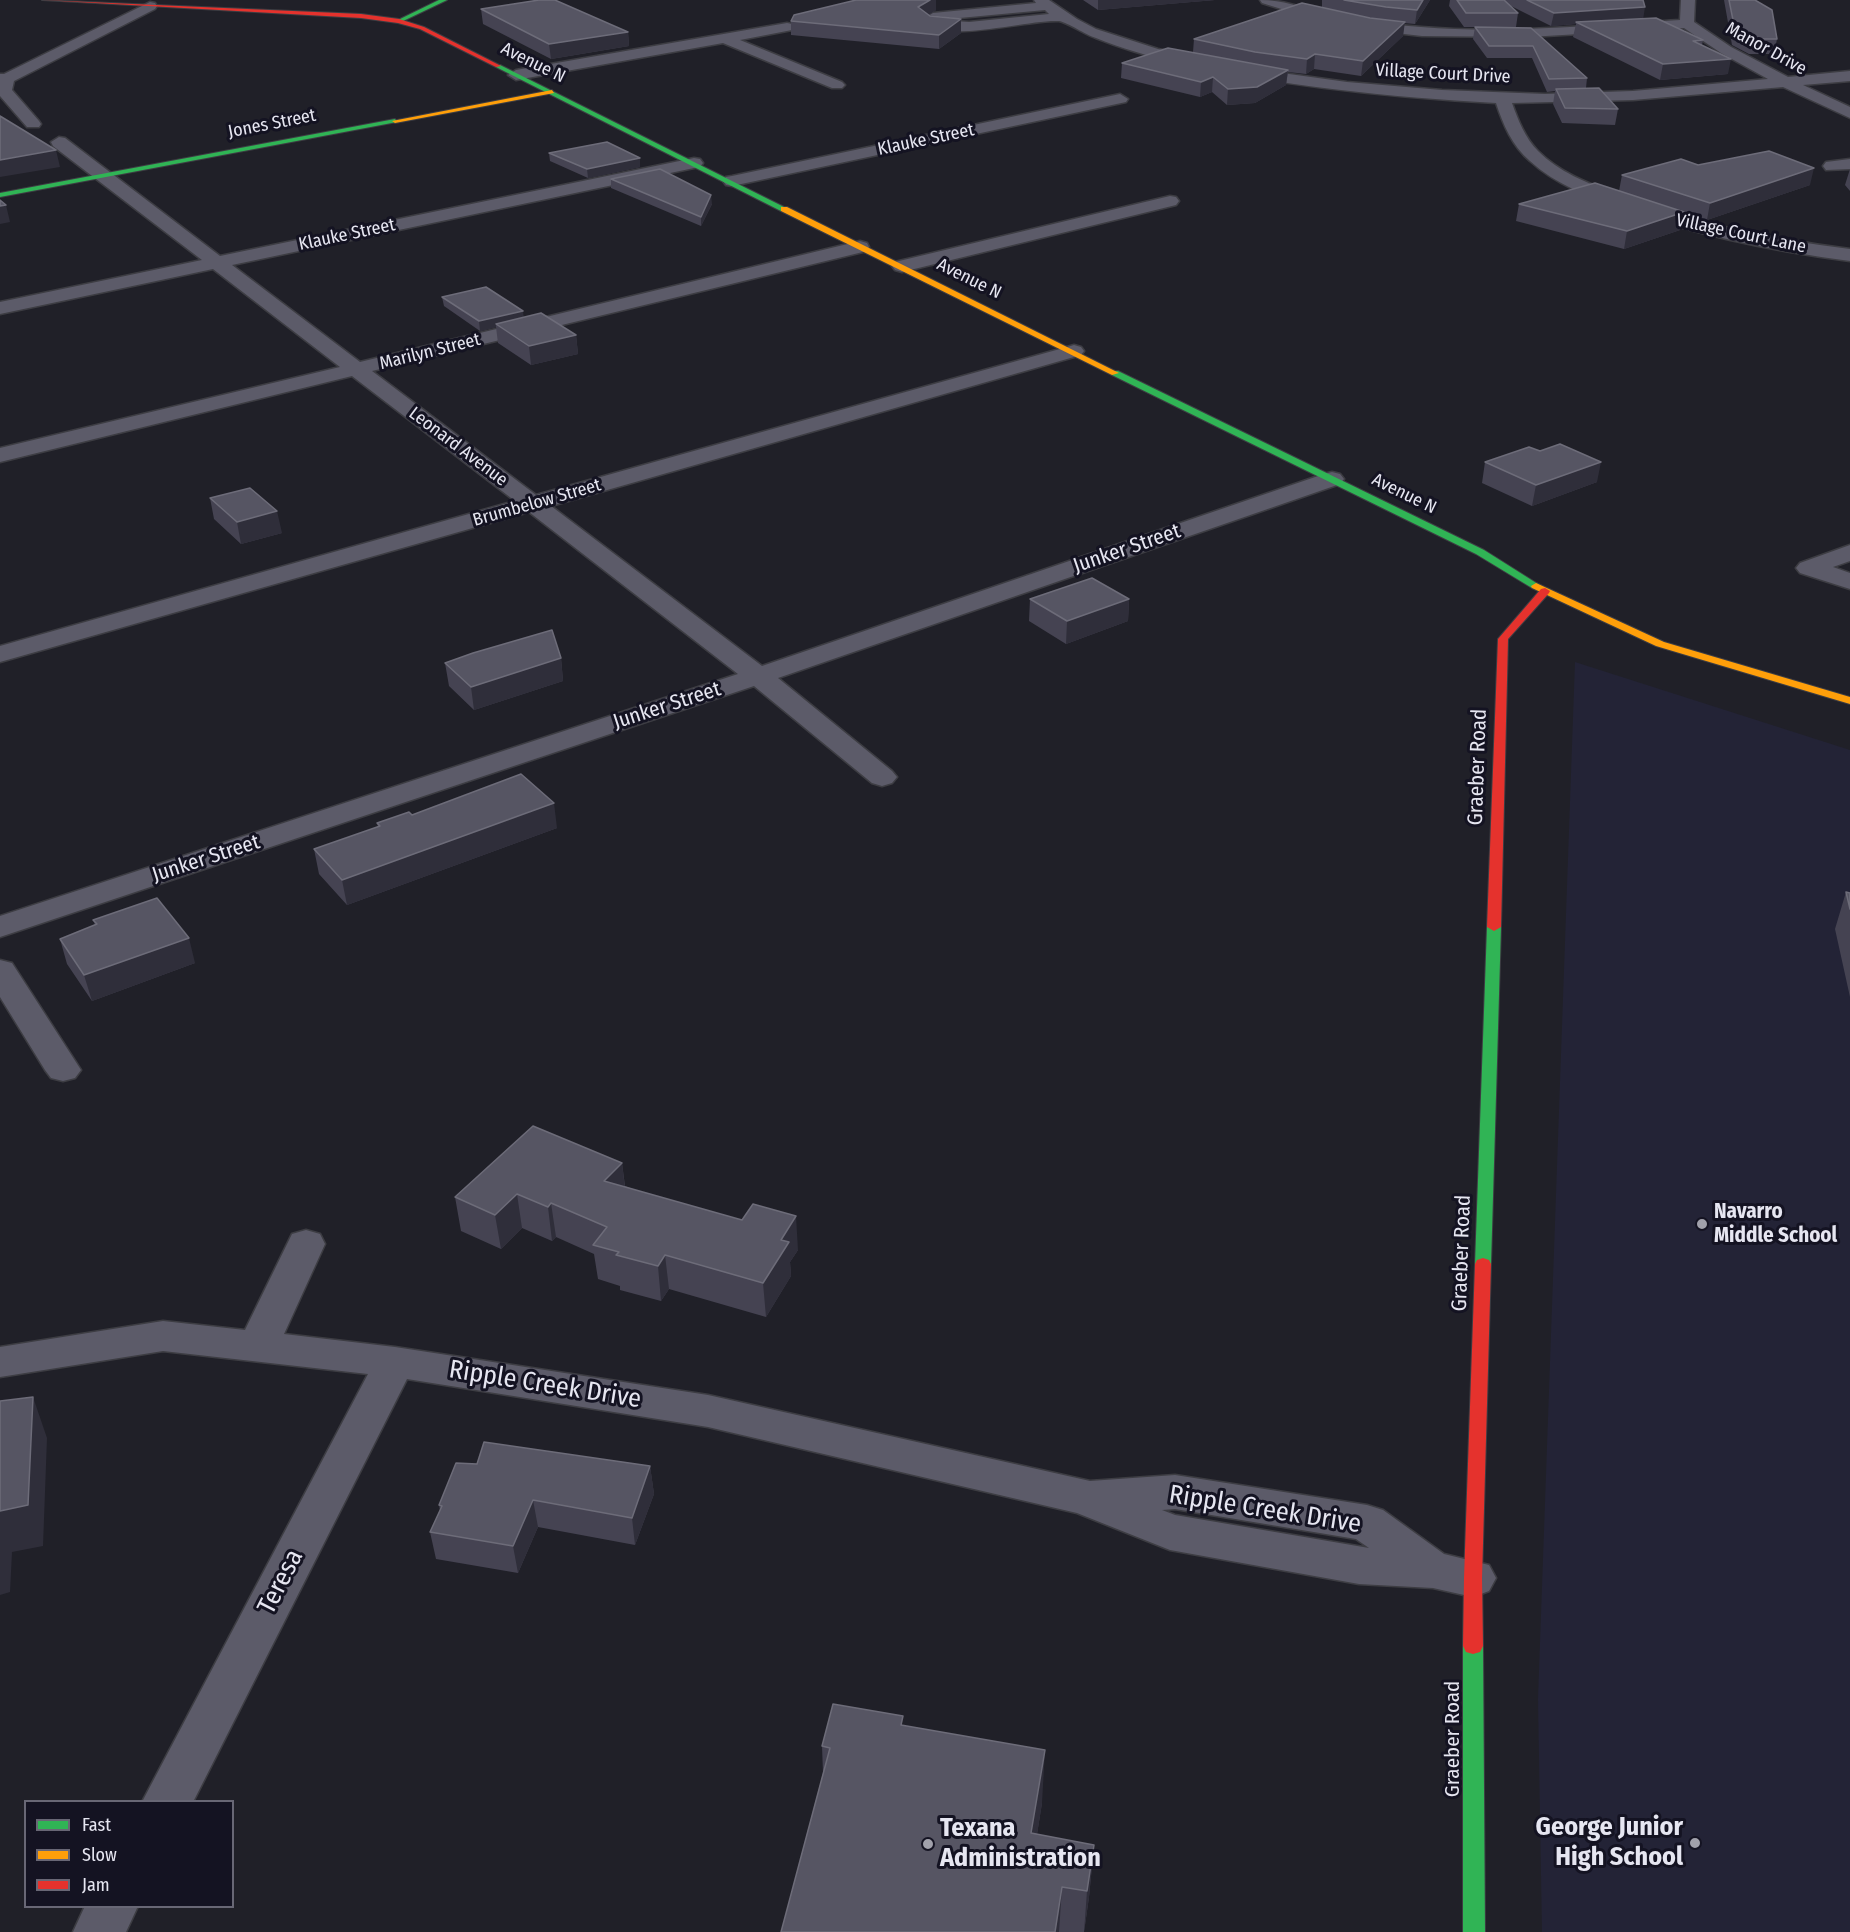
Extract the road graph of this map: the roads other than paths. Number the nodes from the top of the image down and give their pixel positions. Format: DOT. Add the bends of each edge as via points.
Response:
graph roads {
  1 [pos="45,0"];
  2 [pos="444,0"];
  3 [pos="1267,0"];
  4 [pos="1688,0"];
  5 [pos="1044,3"];
  6 [pos="150,6"];
  7 [pos="1060,17"];
  8 [pos="399,21"];
  9 [pos="1687,24"];
  10 [pos="787,27"];
  11 [pos="724,38"];
  12 [pos="516,75"];
  13 [pos="1850,76"];
  14 [pos="1784,82"];
  15 [pos="3,85"];
  16 [pos="837,85"];
  17 [pos="552,92"];
  18 [pos="1502,98"];
  19 [pos="1120,99"];
  20 [pos="1850,113"];
  21 [pos="33,124"];
  22 [pos="59,142"];
  23 [pos="694,163"];
  24 [pos="1850,164"];
  25 [pos="1832,166"];
  26 [pos="104,177"];
  27 [pos="732,181"];
  28 [pos="0,195"];
  29 [pos="1170,201"];
  30 [pos="860,247"];
  31 [pos="1850,255"];
  32 [pos="217,262"];
  33 [pos="902,266"];
  34 [pos="0,308"];
  35 [pos="1074,351"];
  36 [pos="358,370"];
  37 [pos="0,455"];
  38 [pos="1332,478"];
  39 [pos="532,504"];
  40 [pos="1850,552"];
  41 [pos="1850,581"];
  42 [pos="1545,591"];
  43 [pos="0,654"];
  44 [pos="758,676"];
  45 [pos="1850,701"];
  46 [pos="882,777"];
  47 [pos="0,927"];
  48 [pos="0,970"];
  49 [pos="63,1070"];
  50 [pos="306,1244"];
  51 [pos="258,1346"];
  52 [pos="0,1362"];
  53 [pos="395,1362"];
  54 [pos="1453,1574"];
  55 [pos="167,1800"];
  56 [pos="111,1908"];
  57 [pos="99,1932"];
  58 [pos="1474,1932"];
  1 -- 6 [label="street, Avenue N"];
  2 -- 8 [label="street"];
  3 -- 9 [label="street" via="1342,20 1436,32"];
  4 -- 9 [label="street"];
  5 -- 7 [label="street, Village Court Drive"];
  5 -- 7 [label="street" via="933,17 927,21 943,27 962,27"];
  6 -- 8 [label="street, Avenue N"];
  6 -- 15 [label="street"];
  7 -- 18 [label="street, Village Court Drive" via="1166,55 1267,76 1357,89"];
  8 -- 12 [label="street, Avenue N" via="422,28"];
  9 -- 14 [label="street, Manor Drive" via="1746,64"];
  10 -- 11 [label="street"];
  11 -- 12 [label="street"];
  11 -- 16 [label="street"];
  12 -- 17 [label="street, Avenue N"];
  13 -- 14 [label="street, Village Court Drive"];
  14 -- 18 [label="street, Village Court Drive" via="1618,96"];
  14 -- 20 [label="street, Manor Drive"];
  15 -- 21 [label="street"];
  17 -- 23 [label="street, Avenue N"];
  17 -- 26 [label="street, Jones Street"];
  18 -- 31 [label="street, Village Court Lane" via="1523,144 1558,175 1591,190 1696,226"];
  19 -- 27 [label="street, Klauke Street"];
  22 -- 26 [label="street, Leonard Avenue"];
  23 -- 27 [label="street, Avenue N"];
  23 -- 32 [label="street, Klauke Street"];
  24 -- 25 [label="street"];
  26 -- 28 [label="street, Jones Street"];
  26 -- 32 [label="street, Leonard Avenue"];
  27 -- 30 [label="street, Avenue N"];
  29 -- 33 [label="street"];
  30 -- 33 [label="street, Avenue N"];
  30 -- 36 [label="street, Marilyn Street"];
  32 -- 34 [label="street, Klauke Street"];
  32 -- 36 [label="street, Leonard Avenue"];
  33 -- 35 [label="street, Avenue N"];
  35 -- 38 [label="street, Avenue N"];
  35 -- 39 [label="street, Brumbelow Street"];
  36 -- 37 [label="street, Marilyn Street"];
  36 -- 39 [label="street, Leonard Avenue"];
  38 -- 42 [label="street, Avenue N" via="1480,552"];
  38 -- 44 [label="street, Junker Street"];
  39 -- 43 [label="street, Brumbelow Street"];
  39 -- 44 [label="street, Leonard Avenue"];
  40 -- 41 [label="street" via="1809,568"];
  42 -- 45 [label="street, Avenue N" via="1660,644"];
  42 -- 54 [label="street, Graeber Road" via="1503,639"];
  44 -- 46 [label="street, Leonard Avenue"];
  44 -- 47 [label="street, Junker Street"];
  48 -- 49 [label="street"];
  50 -- 51 [label="street"];
  51 -- 52 [label="street, Ripple Creek Drive" via="163,1336"];
  51 -- 53 [label="street, Ripple Creek Drive"];
  53 -- 54 [label="street, Ripple Creek Drive" via="708,1411 1084,1497 1170,1532 1359,1566"];
  53 -- 55 [label="street, Teresa"];
  54 -- 58 [label="street, Graeber Road"];
  56 -- 57 [label="street"];
}
